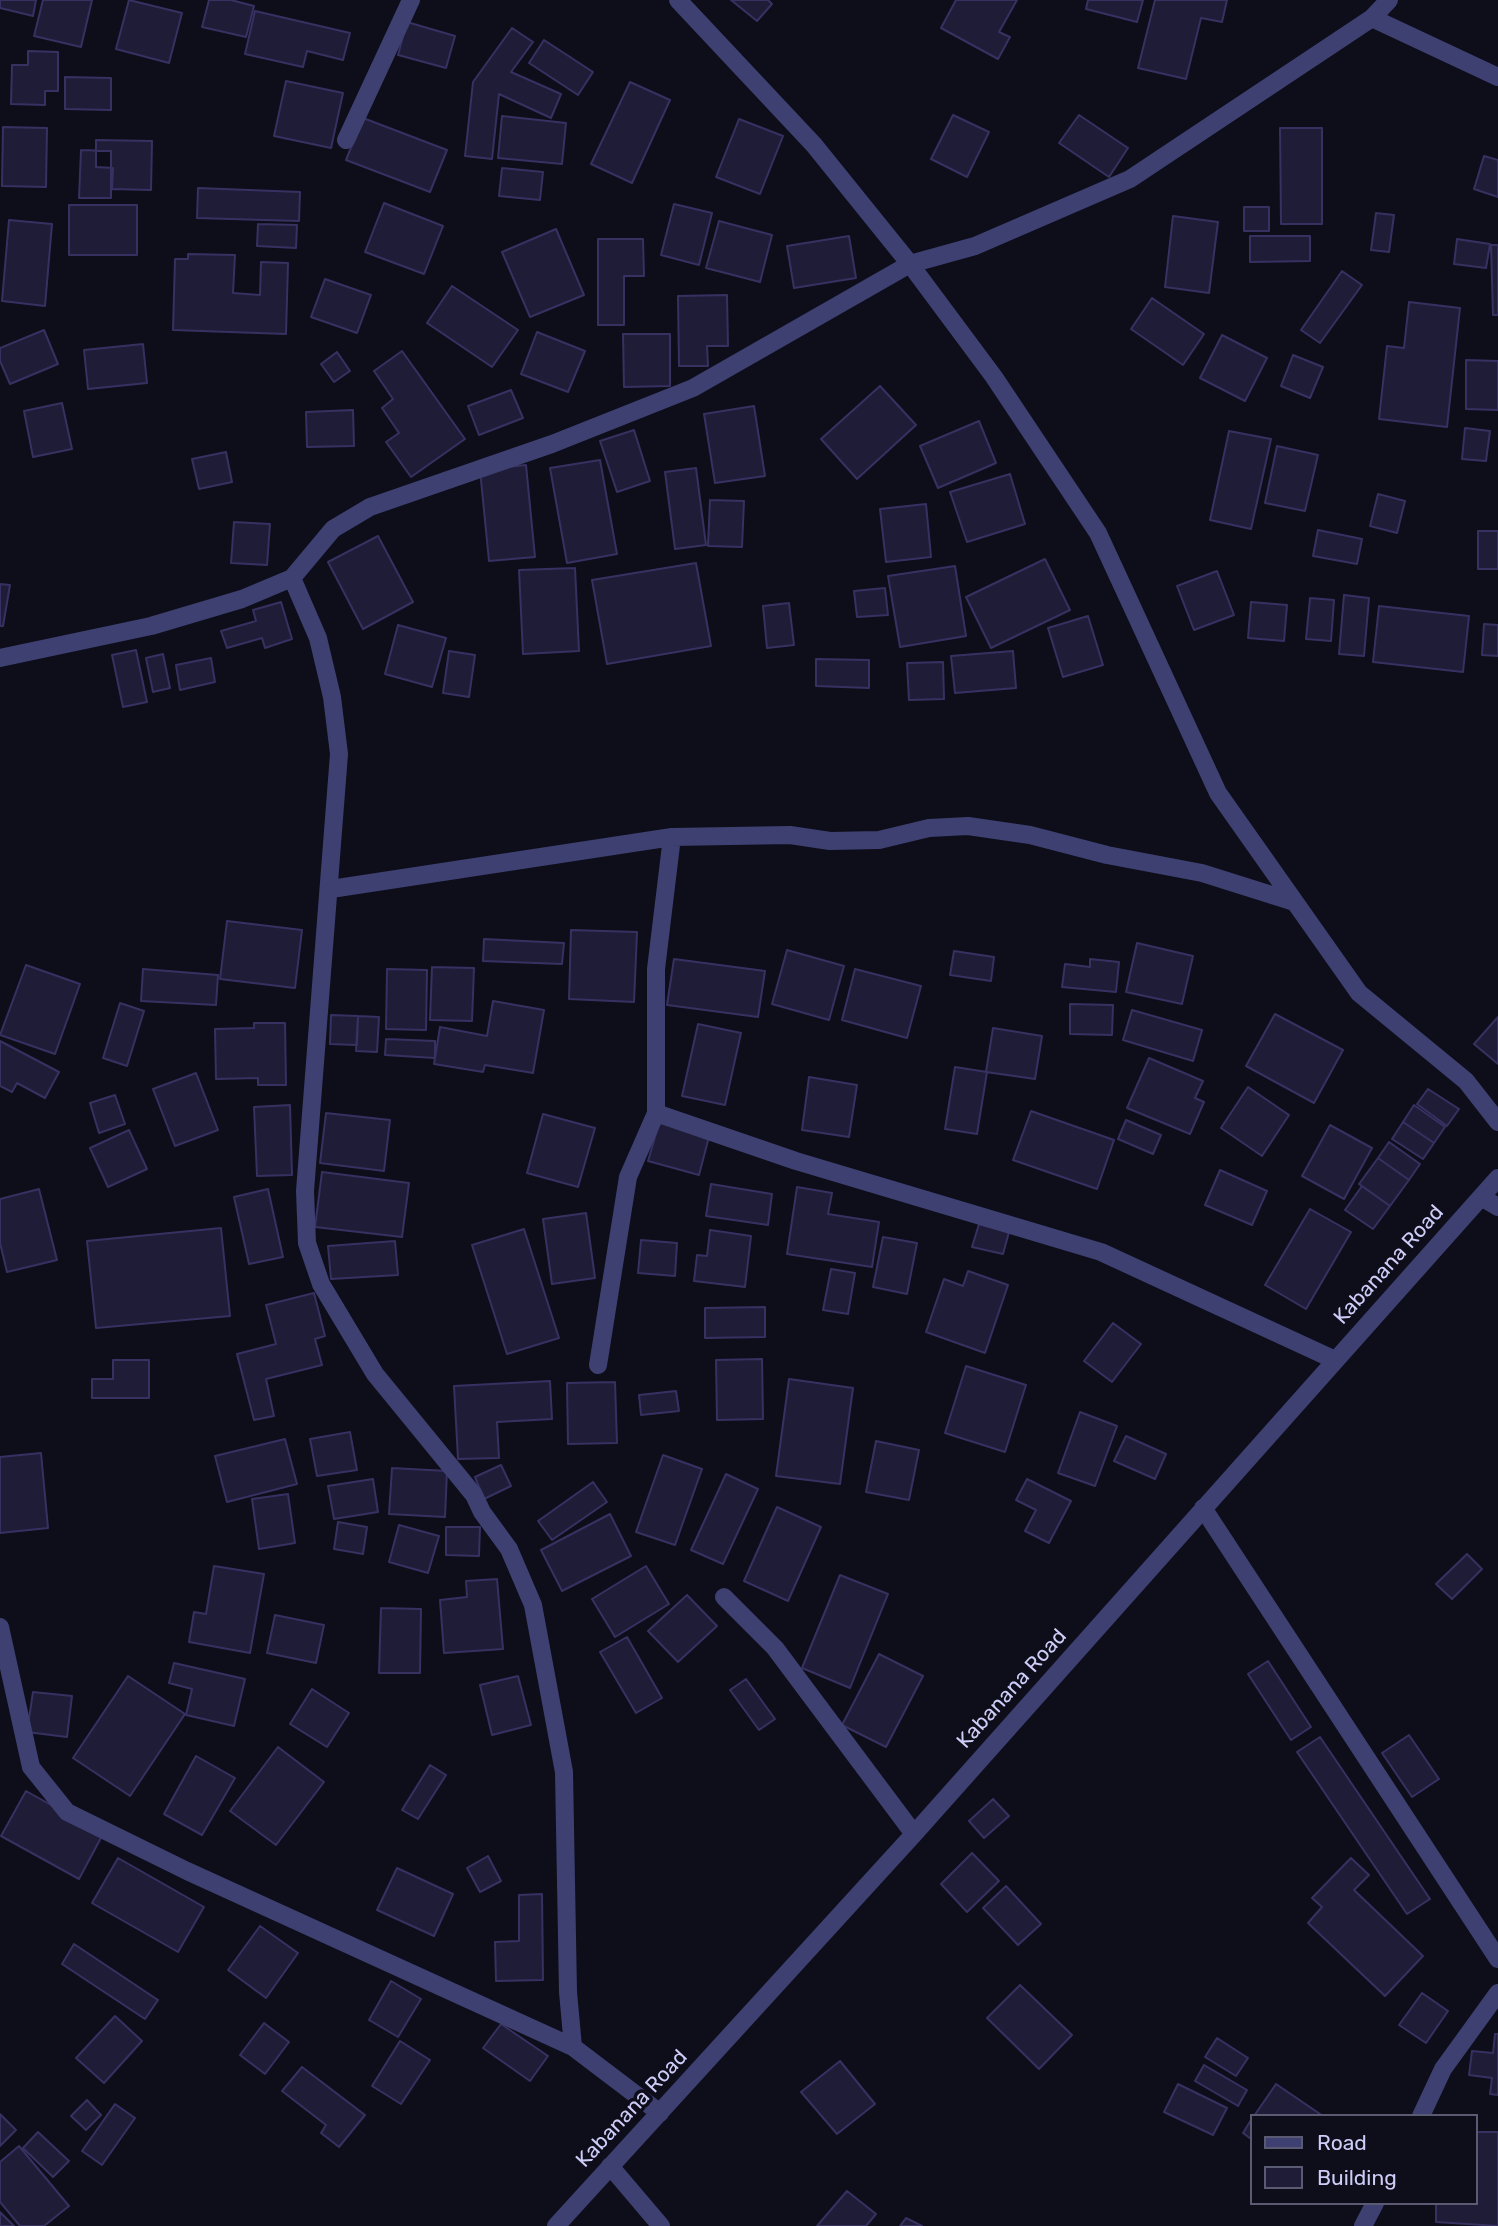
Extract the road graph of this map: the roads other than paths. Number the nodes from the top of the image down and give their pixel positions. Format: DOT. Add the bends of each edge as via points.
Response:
graph roads {
  1 [pos="411,0"];
  2 [pos="678,0"];
  3 [pos="1389,0"];
  4 [pos="1372,18"];
  5 [pos="1498,77"];
  6 [pos="346,140"];
  7 [pos="910,264"];
  8 [pos="292,578"];
  9 [pos="0,658"];
  10 [pos="672,837"];
  11 [pos="331,889"];
  12 [pos="1294,902"];
  13 [pos="656,1113"];
  14 [pos="1498,1122"];
  15 [pos="1498,1178"];
  16 [pos="1481,1197"];
  17 [pos="1498,1207"];
  18 [pos="1335,1360"];
  19 [pos="598,1365"];
  20 [pos="1203,1508"];
  21 [pos="724,1597"];
  22 [pos="0,1627"];
  23 [pos="914,1834"];
  24 [pos="1498,1959"];
  25 [pos="1498,1993"];
  26 [pos="573,2046"];
  27 [pos="660,2113"];
  28 [pos="1423,2114"];
  29 [pos="610,2166"];
  30 [pos="1374,2205"];
  31 [pos="556,2226"];
  32 [pos="661,2226"];
  33 [pos="1363,2226"];
  1 -- 6 [label="street"];
  2 -- 7 [label="street" via="814,145"];
  3 -- 4 [label="street"];
  4 -- 5 [label="street"];
  4 -- 7 [label="street" via="1130,179 975,246"];
  7 -- 8 [label="street" via="692,388 552,444 370,507 332,529"];
  7 -- 12 [label="street" via="994,377 1098,533 1218,793"];
  8 -- 9 [label="street" via="242,599 151,626"];
  8 -- 11 [label="street" via="318,638 340,754"];
  10 -- 11 [label="street"];
  10 -- 12 [label="street" via="790,835 830,841 879,840 929,828 968,826 1202,873"];
  10 -- 13 [label="street" via="656,969"];
  11 -- 26 [label="street" via="305,1191 307,1243 321,1284 375,1374 474,1495 509,1549 533,1605 564,1772"];
  12 -- 14 [label="street" via="1359,993 1466,1081"];
  13 -- 18 [label="street" via="796,1161 1101,1252"];
  13 -- 19 [label="street" via="628,1177"];
  15 -- 16 [label="street, Kabanana Road"];
  16 -- 17 [label="street"];
  16 -- 18 [label="street, Kabanana Road"];
  18 -- 20 [label="street, Kabanana Road"];
  20 -- 23 [label="street, Kabanana Road"];
  20 -- 24 [label="street"];
  21 -- 23 [label="street" via="775,1648"];
  22 -- 26 [label="street" via="31,1767 67,1812"];
  23 -- 27 [label="street, Kabanana Road"];
  25 -- 28 [label="street" via="1443,2069"];
  26 -- 27 [label="street"];
  27 -- 29 [label="street, Kabanana Road"];
  29 -- 31 [label="street, Kabanana Road"];
  29 -- 32 [label="street"];
  30 -- 33 [label="street"];
}
